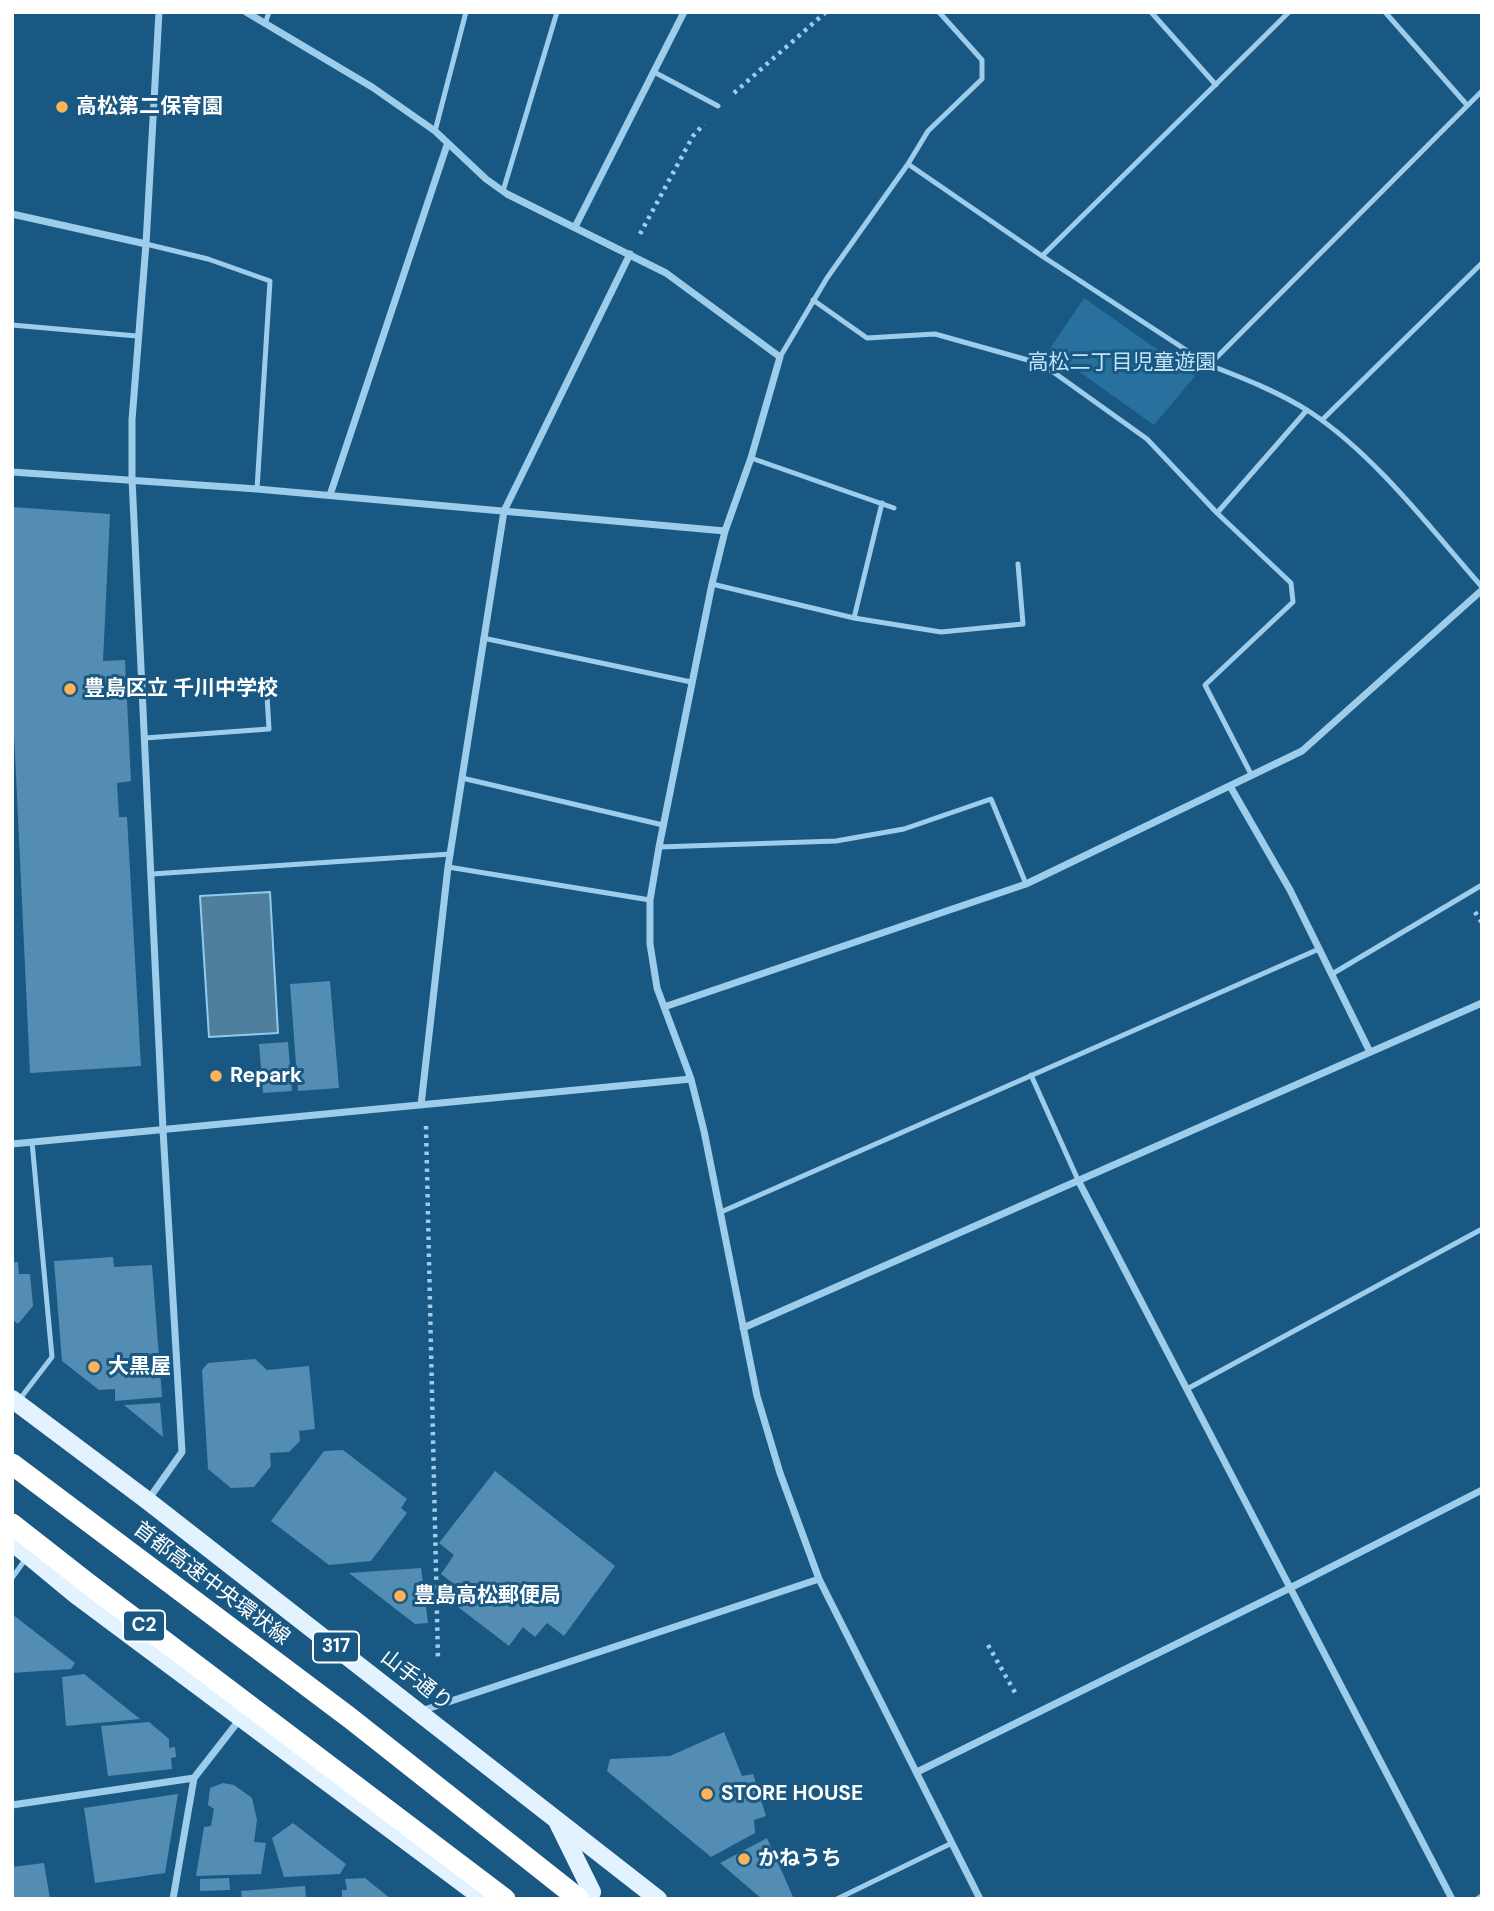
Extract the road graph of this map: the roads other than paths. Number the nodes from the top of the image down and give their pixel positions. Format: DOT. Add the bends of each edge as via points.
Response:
graph roads {
  1 [pos="159,12"];
  2 [pos="246,12"];
  3 [pos="269,12"];
  4 [pos="466,12"];
  5 [pos="557,12"];
  6 [pos="684,12"];
  7 [pos="939,12"];
  8 [pos="1151,12"];
  9 [pos="1289,12"];
  10 [pos="1385,12"];
  11 [pos="265,24"];
  12 [pos="654,72"];
  13 [pos="1216,85"];
  14 [pos="1482,91"];
  15 [pos="1467,105"];
  16 [pos="718,106"];
  17 [pos="435,131"];
  18 [pos="447,145"];
  19 [pos="908,164"];
  20 [pos="503,191"];
  21 [pos="12,214"];
  22 [pos="575,227"];
  23 [pos="146,244"];
  24 [pos="629,254"];
  25 [pos="1042,256"];
  26 [pos="1482,263"];
  27 [pos="813,300"];
  28 [pos="12,325"];
  29 [pos="137,336"];
  30 [pos="780,357"];
  31 [pos="1209,365"];
  32 [pos="1307,410"];
  33 [pos="1322,420"];
  34 [pos="751,458"];
  35 [pos="12,472"];
  36 [pos="132,479"];
  37 [pos="257,489"];
  38 [pos="330,495"];
  39 [pos="882,503"];
  40 [pos="894,508"];
  41 [pos="504,511"];
  42 [pos="1217,513"];
  43 [pos="725,531"];
  44 [pos="1018,565"];
  45 [pos="712,584"];
  46 [pos="1482,589"];
  47 [pos="854,618"];
  48 [pos="483,638"];
  49 [pos="266,679"];
  50 [pos="691,682"];
  51 [pos="145,738"];
  52 [pos="1252,776"];
  53 [pos="461,778"];
  54 [pos="1230,786"];
  55 [pos="663,825"];
  56 [pos="659,847"];
  57 [pos="450,854"];
  58 [pos="449,867"];
  59 [pos="152,874"];
  60 [pos="1026,884"];
  61 [pos="1482,886"];
  62 [pos="650,900"];
  63 [pos="1319,949"];
  64 [pos="1332,974"];
  65 [pos="1482,1003"];
  66 [pos="664,1007"];
  67 [pos="1370,1052"];
  68 [pos="1031,1075"];
  69 [pos="691,1079"];
  70 [pos="423,1105"];
  71 [pos="163,1129"];
  72 [pos="32,1142"];
  73 [pos="12,1144"];
  74 [pos="1079,1180"];
  75 [pos="721,1212"];
  76 [pos="1482,1229"];
  77 [pos="743,1328"];
  78 [pos="1187,1390"];
  79 [pos="15,1401"];
  80 [pos="12,1464"];
  81 [pos="1482,1490"];
  82 [pos="148,1501"];
  83 [pos="12,1524"];
  84 [pos="12,1542"];
  85 [pos="29,1554"];
  86 [pos="12,1578"];
  87 [pos="819,1579"];
  88 [pos="1292,1587"];
  89 [pos="419,1712"];
  90 [pos="241,1719"];
  91 [pos="917,1772"];
  92 [pos="194,1778"];
  93 [pos="12,1805"];
  94 [pos="557,1820"];
  95 [pos="952,1843"];
  96 [pos="173,1899"];
  97 [pos="484,1899"];
  98 [pos="505,1899"];
  99 [pos="579,1899"];
  100 [pos="587,1899"];
  101 [pos="658,1899"];
  102 [pos="837,1899"];
  103 [pos="980,1899"];
  104 [pos="1452,1899"];
  1 -- 23 [label="street"];
  2 -- 11 [label="street"];
  3 -- 11 [label="lane"];
  4 -- 17 [label="lane"];
  5 -- 20 [label="lane"];
  6 -- 12 [label="street"];
  7 -- 19 [label="lane" via="982,60 982,79 929,131"];
  8 -- 13 [label="lane"];
  9 -- 13 [label="lane"];
  10 -- 15 [label="lane"];
  11 -- 17 [label="street" via="372,87"];
  12 -- 16 [label="lane"];
  12 -- 22 [label="street"];
  13 -- 25 [label="lane"];
  14 -- 15 [label="lane"];
  15 -- 31 [label="lane"];
  17 -- 18 [label="street"];
  18 -- 20 [label="street"];
  18 -- 38 [label="street"];
  19 -- 25 [label="lane"];
  19 -- 27 [label="lane"];
  20 -- 22 [label="street"];
  21 -- 23 [label="street"];
  22 -- 24 [label="street"];
  23 -- 29 [label="street"];
  23 -- 37 [label="lane" via="270,281"];
  24 -- 30 [label="street" via="666,273"];
  24 -- 41 [label="street"];
  25 -- 31 [label="lane"];
  26 -- 33 [label="lane"];
  27 -- 30 [label="lane"];
  27 -- 42 [label="lane" via="867,338 935,334 1042,364 1147,439"];
  28 -- 29 [label="lane"];
  29 -- 36 [label="street"];
  30 -- 34 [label="street"];
  31 -- 32 [label="lane"];
  32 -- 33 [label="lane"];
  32 -- 42 [label="lane"];
  33 -- 46 [label="lane" via="1382,473"];
  34 -- 39 [label="lane"];
  34 -- 43 [label="street"];
  35 -- 36 [label="street"];
  36 -- 37 [label="street"];
  36 -- 51 [label="street"];
  37 -- 38 [label="street"];
  38 -- 41 [label="street"];
  39 -- 40 [label="lane"];
  39 -- 47 [label="lane"];
  41 -- 43 [label="street"];
  41 -- 48 [label="street"];
  42 -- 52 [label="lane" via="1291,583 1293,602 1205,685"];
  43 -- 45 [label="street"];
  44 -- 47 [label="lane" via="1023,624 941,632"];
  45 -- 47 [label="lane"];
  45 -- 50 [label="street"];
  46 -- 52 [label="street" via="1302,751"];
  48 -- 50 [label="lane"];
  48 -- 53 [label="street"];
  49 -- 51 [label="lane" via="269,729"];
  50 -- 55 [label="street"];
  51 -- 59 [label="street"];
  52 -- 54 [label="street"];
  53 -- 55 [label="lane"];
  53 -- 57 [label="street"];
  54 -- 60 [label="street"];
  54 -- 63 [label="street"];
  55 -- 56 [label="street"];
  56 -- 60 [label="lane" via="836,841 904,829 991,799"];
  56 -- 62 [label="street"];
  57 -- 58 [label="street"];
  57 -- 59 [label="lane"];
  58 -- 62 [label="lane"];
  58 -- 70 [label="street"];
  59 -- 71 [label="street"];
  60 -- 66 [label="street"];
  61 -- 64 [label="lane"];
  62 -- 66 [label="street" via="650,944"];
  63 -- 64 [label="street"];
  63 -- 68 [label="lane"];
  64 -- 67 [label="street"];
  65 -- 67 [label="street"];
  66 -- 69 [label="street"];
  67 -- 74 [label="street"];
  68 -- 74 [label="lane"];
  68 -- 75 [label="lane"];
  69 -- 70 [label="street"];
  69 -- 75 [label="street"];
  70 -- 71 [label="street"];
  71 -- 72 [label="street"];
  71 -- 82 [label="street" via="182,1452"];
  72 -- 73 [label="street"];
  72 -- 79 [label="lane" via="52,1357"];
  74 -- 77 [label="street"];
  74 -- 78 [label="street"];
  75 -- 77 [label="street"];
  76 -- 78 [label="lane"];
  77 -- 87 [label="street" via="780,1474"];
  78 -- 88 [label="street"];
  79 -- 82 [label="main road, 山手通り / 317"];
  80 -- 99 [label="highway, 首都高速中央環状線 / C2" via="350,1718"];
  81 -- 88 [label="street"];
  82 -- 89 [label="main road, 山手通り / 317"];
  83 -- 98 [label="highway, C2"];
  84 -- 85 [label="main road"];
  85 -- 86 [label="lane"];
  85 -- 90 [label="main road"];
  87 -- 89 [label="street"];
  87 -- 91 [label="street"];
  88 -- 91 [label="street"];
  88 -- 104 [label="street"];
  89 -- 94 [label="main road, 山手通り / 317"];
  90 -- 92 [label="street"];
  90 -- 97 [label="main road"];
  91 -- 95 [label="street"];
  92 -- 93 [label="street"];
  92 -- 96 [label="street"];
  94 -- 100 [label="main road" via="592,1892"];
  94 -- 101 [label="main road, 山手通り / 317"];
  95 -- 102 [label="lane"];
  95 -- 103 [label="street"];
}
